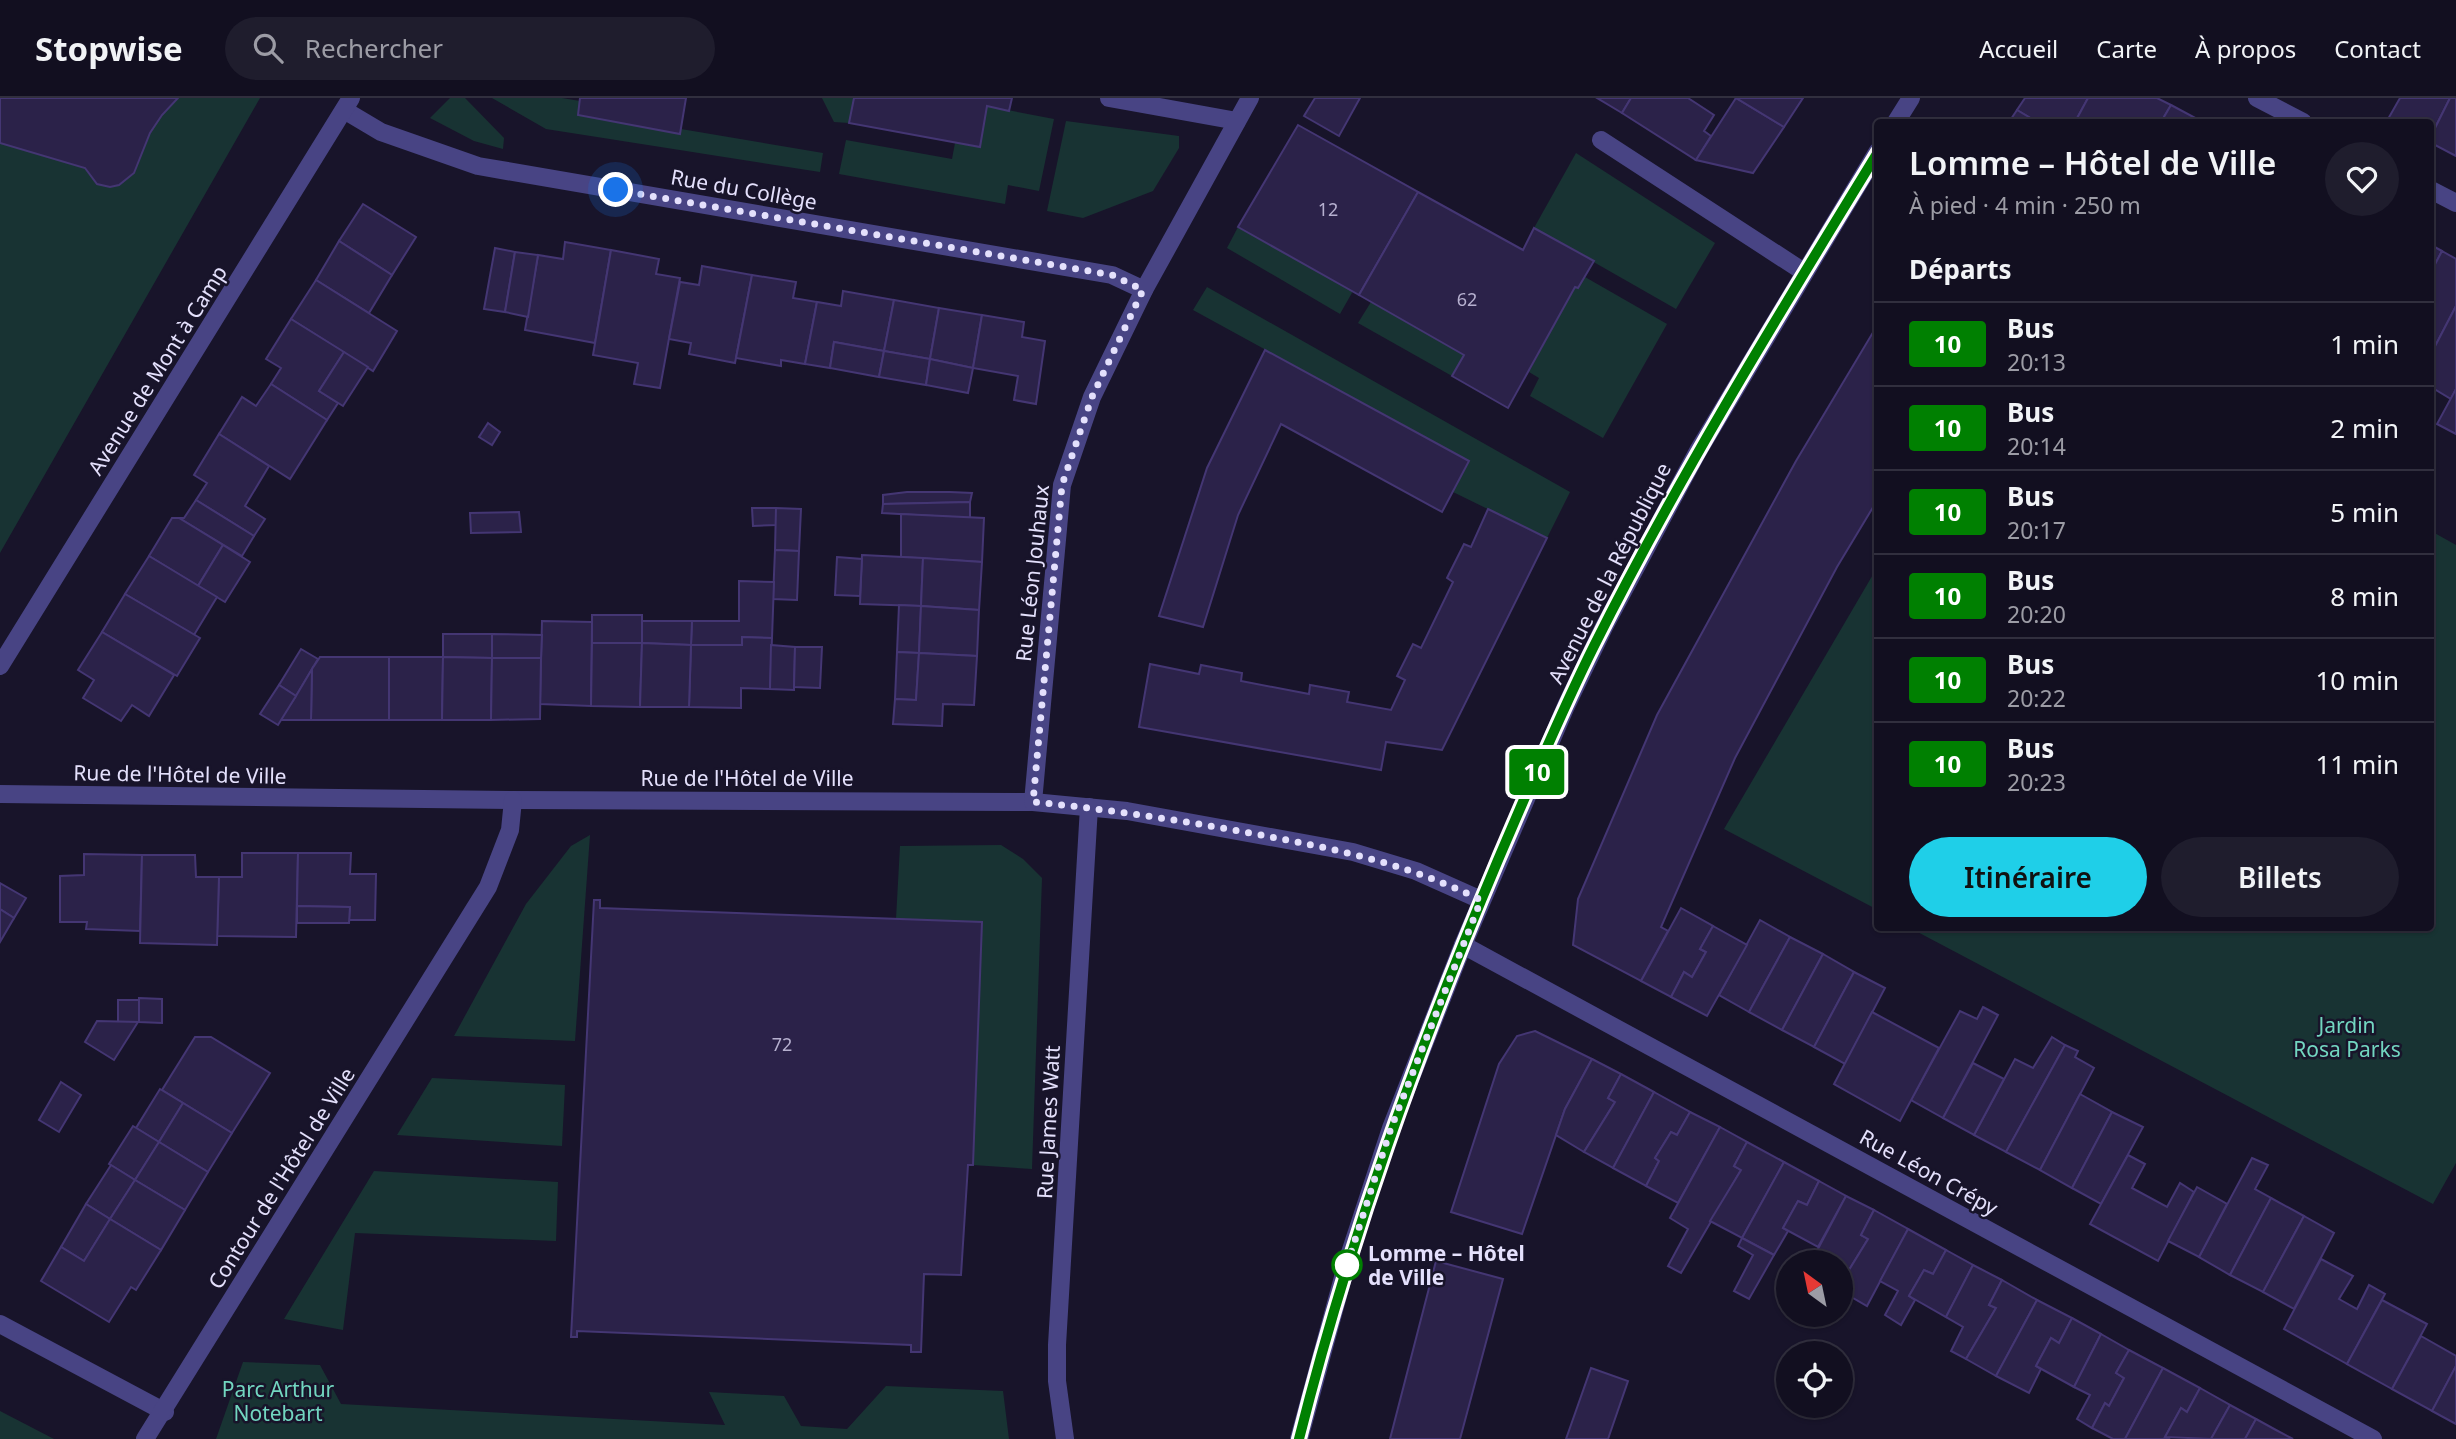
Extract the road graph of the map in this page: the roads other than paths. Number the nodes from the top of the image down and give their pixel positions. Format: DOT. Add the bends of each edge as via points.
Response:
graph roads {
  1 [pos="1109,98"];
  2 [pos="1250,98"];
  3 [pos="1910,98"];
  4 [pos="2257,98"];
  5 [pos="347,104"];
  6 [pos="1898,119"];
  7 [pos="2297,119"];
  8 [pos="1237,121"];
  9 [pos="1601,140"];
  10 [pos="1874,158"];
  11 [pos="2434,192"];
  12 [pos="2456,203"];
  13 [pos="1804,272"];
  14 [pos="1143,290"];
  15 [pos="0,666"];
  16 [pos="0,794"];
  17 [pos="513,800"];
  18 [pos="1033,802"];
  19 [pos="1088,807"];
  20 [pos="1481,900"];
  21 [pos="1463,944"];
  22 [pos="0,1324"];
  23 [pos="165,1412"];
  24 [pos="145,1439"];
  25 [pos="1065,1439"];
  26 [pos="1299,1439"];
  27 [pos="2373,1439"];
  1 -- 8 [label="street"];
  2 -- 8 [label="street, Rue Léon Jouhaux"];
  3 -- 6 [label="street"];
  4 -- 7 [label="street"];
  5 -- 14 [label="street, Rue du Collège" via="380,132 478,166 1112,275"];
  5 -- 15 [label="street, Avenue de Mont à Camp"];
  8 -- 14 [label="street, Rue Léon Jouhaux"];
  9 -- 13 [label="street"];
  10 -- 13 [label="street, Avenue de la République"];
  11 -- 12 [label="street"];
  13 -- 20 [label="street, Avenue de la République" via="1698,451 1604,627"];
  14 -- 18 [label="street, Rue Léon Jouhaux" via="1092,397 1062,485"];
  16 -- 17 [label="street, Rue de l'Hôtel de Ville"];
  17 -- 18 [label="street, Rue de l'Hôtel de Ville"];
  17 -- 23 [label="street, Contour de l'Hôtel de Ville" via="510,830 488,887"];
  18 -- 19 [label="street, Rue de l'Hôtel de Ville"];
  19 -- 20 [label="street, Rue de l'Hôtel de Ville" via="1365,855 1416,871"];
  19 -- 25 [label="street, Rue James Watt" via="1057,1345"];
  20 -- 21 [label="street, Avenue de la République"];
  21 -- 26 [label="street, Avenue de la République" via="1365,1206"];
  21 -- 27 [label="street, Rue Léon Crépy"];
  22 -- 23 [label="street"];
  23 -- 24 [label="street, Contour de l'Hôtel de Ville"];
}
